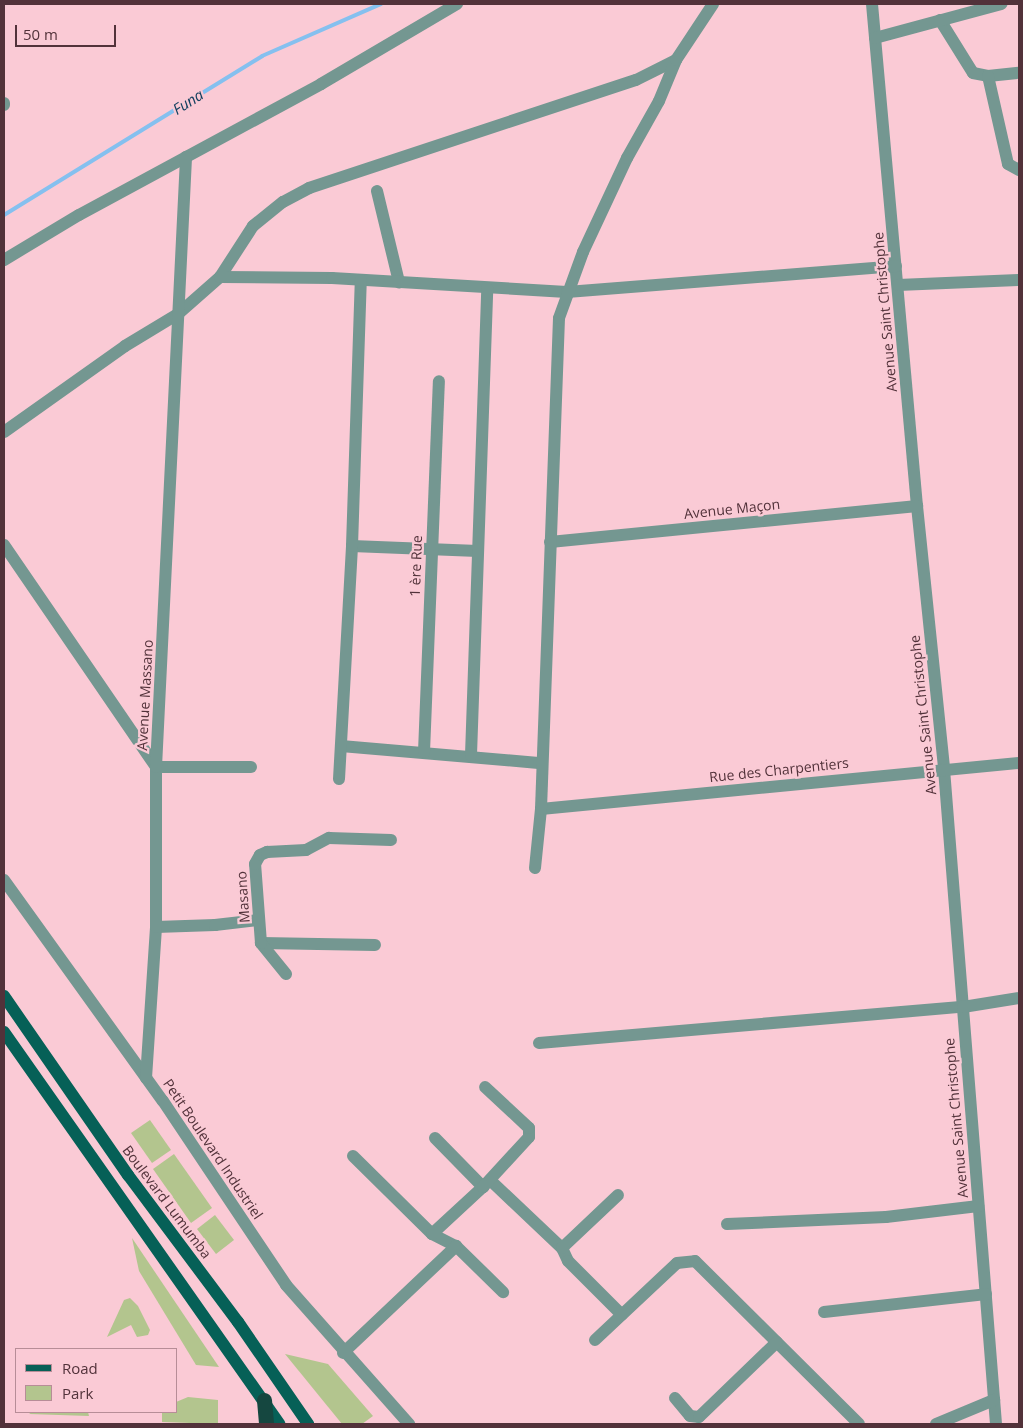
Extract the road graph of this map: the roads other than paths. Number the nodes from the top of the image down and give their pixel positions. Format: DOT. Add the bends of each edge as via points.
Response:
graph roads {
  1 [pos="457,4"];
  2 [pos="713,4"];
  3 [pos="872,4"];
  4 [pos="1001,4"];
  5 [pos="940,20"];
  6 [pos="875,38"];
  7 [pos="676,60"];
  8 [pos="1019,73"];
  9 [pos="988,76"];
  10 [pos="186,157"];
  11 [pos="1019,170"];
  12 [pos="377,191"];
  13 [pos="4,260"];
  14 [pos="896,266"];
  15 [pos="220,277"];
  16 [pos="361,280"];
  17 [pos="1019,280"];
  18 [pos="399,282"];
  19 [pos="898,285"];
  20 [pos="487,288"];
  21 [pos="567,292"];
  22 [pos="178,314"];
  23 [pos="439,381"];
  24 [pos="4,432"];
  25 [pos="917,506"];
  26 [pos="550,542"];
  27 [pos="4,545"];
  28 [pos="352,546"];
  29 [pos="432,548"];
  30 [pos="478,551"];
  31 [pos="341,746"];
  32 [pos="424,752"];
  33 [pos="471,755"];
  34 [pos="1019,762"];
  35 [pos="541,763"];
  36 [pos="156,767"];
  37 [pos="251,767"];
  38 [pos="944,769"];
  39 [pos="339,779"];
  40 [pos="541,809"];
  41 [pos="391,840"];
  42 [pos="535,868"];
  43 [pos="4,880"];
  44 [pos="259,920"];
  45 [pos="156,926"];
  46 [pos="261,943"];
  47 [pos="374,945"];
  48 [pos="286,974"];
  49 [pos="4,996"];
  50 [pos="1019,998"];
  51 [pos="962,1007"];
  52 [pos="4,1032"];
  53 [pos="539,1043"];
  54 [pos="146,1078"];
  55 [pos="485,1087"];
  56 [pos="435,1138"];
  57 [pos="353,1156"];
  58 [pos="487,1183"];
  59 [pos="618,1195"];
  60 [pos="978,1206"];
  61 [pos="728,1224"];
  62 [pos="432,1234"];
  63 [pos="456,1246"];
  64 [pos="562,1248"];
  65 [pos="503,1292"];
  66 [pos="986,1294"];
  67 [pos="824,1312"];
  68 [pos="622,1315"];
  69 [pos="595,1340"];
  70 [pos="777,1342"];
  71 [pos="343,1353"];
  72 [pos="675,1398"];
  73 [pos="264,1400"];
  74 [pos="994,1400"];
  75 [pos="266,1424"];
  76 [pos="280,1424"];
  77 [pos="308,1424"];
  78 [pos="409,1424"];
  79 [pos="859,1424"];
  80 [pos="936,1424"];
  81 [pos="996,1424"];
  1 -- 10 [label="street" via="337,75"];
  2 -- 7 [label="street"];
  3 -- 6 [label="street, Avenue Saint Christophe"];
  4 -- 5 [label="street"];
  5 -- 6 [label="street"];
  5 -- 9 [label="street" via="973,73"];
  6 -- 14 [label="street, Avenue Saint Christophe"];
  7 -- 15 [label="street" via="636,80 310,188 283,202 253,226"];
  7 -- 21 [label="street" via="659,101 615,183"];
  8 -- 9 [label="street"];
  9 -- 11 [label="street" via="1008,164"];
  10 -- 13 [label="street"];
  10 -- 22 [label="street, Avenue Massano"];
  12 -- 18 [label="street"];
  14 -- 19 [label="street, Avenue Saint Christophe"];
  14 -- 21 [label="street"];
  15 -- 16 [label="street"];
  15 -- 22 [label="street"];
  16 -- 18 [label="street"];
  16 -- 28 [label="street"];
  17 -- 19 [label="street"];
  18 -- 20 [label="street"];
  19 -- 25 [label="street, Avenue Saint Christophe"];
  20 -- 21 [label="street"];
  20 -- 30 [label="street"];
  21 -- 26 [label="street" via="559,318"];
  22 -- 24 [label="street" via="125,346"];
  22 -- 36 [label="street, Avenue Massano"];
  23 -- 29 [label="street, 1 ère Rue"];
  25 -- 26 [label="street, Avenue Maçon"];
  25 -- 38 [label="street, Avenue Saint Christophe"];
  26 -- 35 [label="street"];
  27 -- 36 [label="street"];
  28 -- 29 [label="street"];
  28 -- 31 [label="street"];
  29 -- 30 [label="street"];
  29 -- 32 [label="street, 1 ère Rue"];
  30 -- 33 [label="street"];
  31 -- 32 [label="street"];
  31 -- 39 [label="street"];
  32 -- 33 [label="street"];
  33 -- 35 [label="street"];
  34 -- 38 [label="street, Rue des Charpentiers"];
  35 -- 40 [label="street"];
  36 -- 37 [label="street"];
  36 -- 45 [label="street, Avenue Massano"];
  38 -- 40 [label="street, Rue des Charpentiers"];
  38 -- 51 [label="street, Avenue Saint Christophe"];
  40 -- 42 [label="street"];
  41 -- 44 [label="street, Masano" via="329,838 306,850 267,852 260,856 255,864"];
  43 -- 54 [label="street, Petit Boulevard Industriel"];
  44 -- 45 [label="street" via="215,926"];
  44 -- 46 [label="street, Masano"];
  45 -- 54 [label="street, Avenue Massano"];
  46 -- 47 [label="street"];
  46 -- 48 [label="street"];
  49 -- 77 [label="main road, Boulevard Lumumba" via="128,1175 238,1322"];
  50 -- 51 [label="street"];
  51 -- 53 [label="street"];
  51 -- 60 [label="street, Avenue Saint Christophe"];
  52 -- 73 [label="main road"];
  54 -- 71 [label="street, Petit Boulevard Industriel" via="286,1285"];
  55 -- 58 [label="street" via="530,1132"];
  56 -- 58 [label="street"];
  57 -- 62 [label="street"];
  58 -- 62 [label="street"];
  58 -- 64 [label="street"];
  59 -- 64 [label="street"];
  60 -- 61 [label="street" via="886,1217"];
  60 -- 66 [label="street, Avenue Saint Christophe"];
  62 -- 63 [label="street"];
  63 -- 65 [label="street"];
  63 -- 71 [label="street"];
  64 -- 68 [label="street" via="568,1261"];
  66 -- 67 [label="street"];
  66 -- 74 [label="street, Avenue Saint Christophe"];
  68 -- 69 [label="street"];
  68 -- 70 [label="street" via="677,1263 695,1261"];
  70 -- 72 [label="street" via="699,1417 690,1416"];
  70 -- 79 [label="street"];
  71 -- 78 [label="street, Petit Boulevard Industriel"];
  73 -- 75 [label="highway"];
  73 -- 76 [label="main road"];
  74 -- 80 [label="street"];
  74 -- 81 [label="street, Avenue Saint Christophe"];
}
